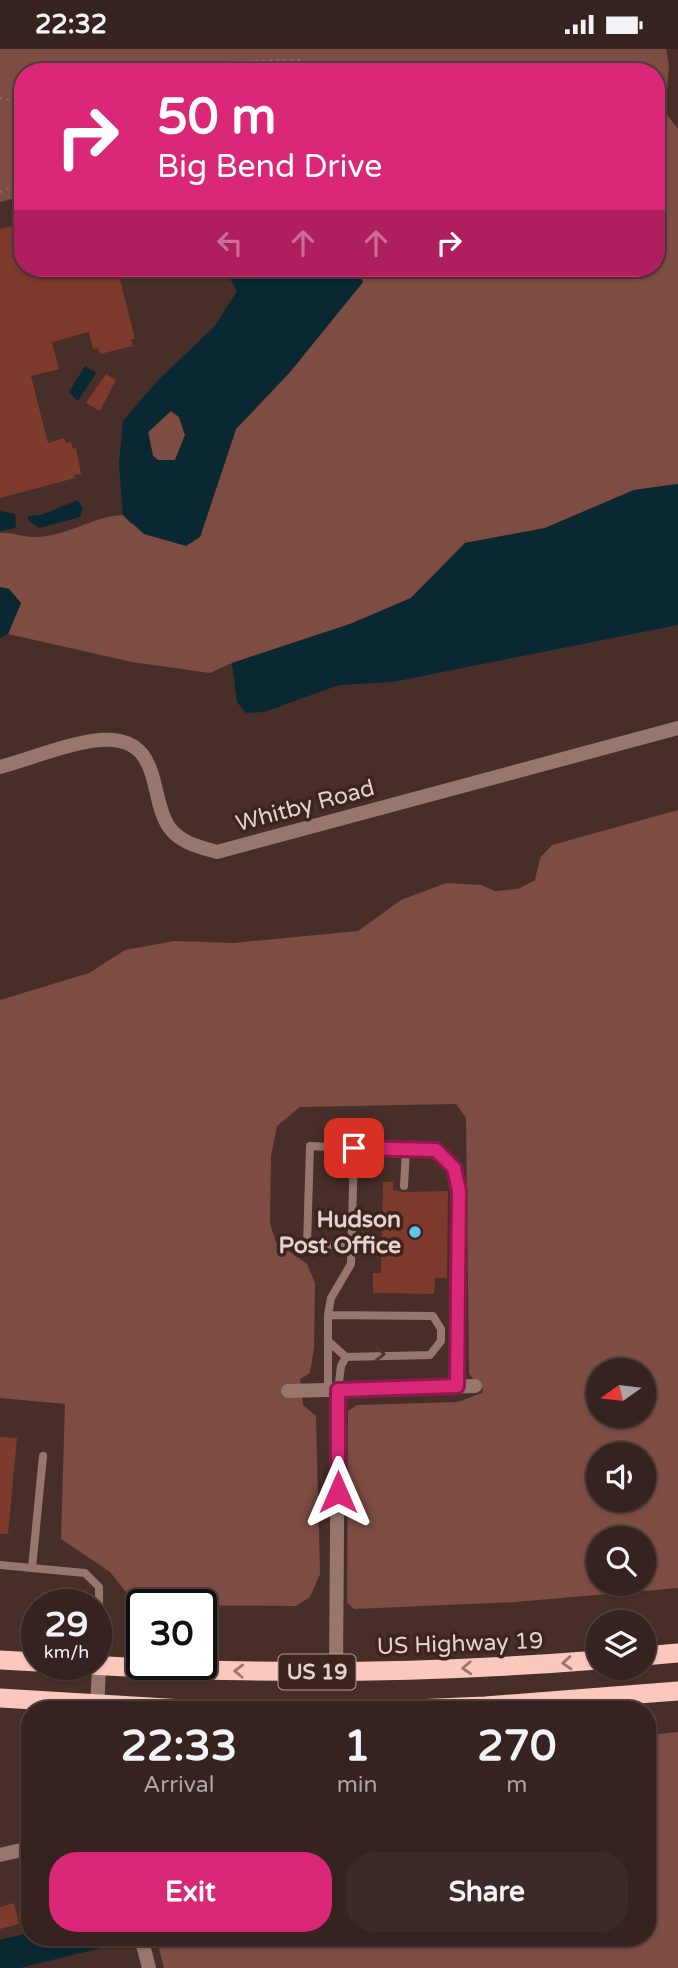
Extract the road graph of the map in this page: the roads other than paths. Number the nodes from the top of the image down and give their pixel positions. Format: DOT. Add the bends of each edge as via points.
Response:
graph roads {
  1 [pos="678,728"];
  2 [pos="0,767"];
  3 [pos="354,1148"];
  4 [pos="406,1149"];
  5 [pos="404,1186"];
  6 [pos="351,1246"];
  7 [pos="328,1315"];
  8 [pos="328,1341"];
  9 [pos="346,1357"];
  10 [pos="457,1386"];
  11 [pos="475,1386"];
  12 [pos="333,1390"];
  13 [pos="288,1391"];
  14 [pos="43,1456"];
  15 [pos="0,1565"];
  16 [pos="32,1568"];
  17 [pos="99,1589"];
  18 [pos="678,1653"];
  19 [pos="656,1655"];
  20 [pos="0,1660"];
  21 [pos="21,1661"];
  22 [pos="586,1661"];
  23 [pos="112,1666"];
  24 [pos="337,1672"];
  25 [pos="98,1680"];
  26 [pos="678,1692"];
  27 [pos="0,1698"];
  28 [pos="32,1701"];
  29 [pos="97,1701"];
  30 [pos="554,1701"];
  31 [pos="21,1850"];
  32 [pos="0,1855"];
  33 [pos="143,1946"];
  34 [pos="149,1968"];
  1 -- 2 [label="street, Whitby Road" via="217,852 189,844 169,827 149,762 129,744 100,740"];
  3 -- 4 [label="lane"];
  3 -- 6 [label="lane"];
  3 -- 6 [label="lane" via="310,1146 307,1244"];
  4 -- 5 [label="lane"];
  4 -- 10 [label="lane" via="436,1150 456,1175"];
  6 -- 7 [label="lane" via="351,1264 331,1298"];
  7 -- 8 [label="lane"];
  9 -- 7 [label="lane, one-way" via="430,1355 441,1341 440,1329 433,1316"];
  8 -- 9 [label="lane"];
  8 -- 12 [label="lane"];
  9 -- 12 [label="lane"];
  10 -- 11 [label="street"];
  10 -- 12 [label="street"];
  12 -- 13 [label="street"];
  12 -- 24 [label="street"];
  14 -- 16 [label="lane"];
  15 -- 16 [label="lane"];
  16 -- 17 [label="lane" via="85,1573"];
  18 -- 19 [label="highway"];
  20 -- 21 [label="highway"];
  22 -- 24 [label="highway, US Highway 19 / US 19, one-way"];
  24 -- 23 [label="highway, US Highway 19 / US 19, one-way"];
  25 -- 29 [label="street"];
  26 -- 30 [label="highway"];
  27 -- 28 [label="highway"];
  31 -- 32 [label="street"];
  33 -- 34 [label="street"];
}
